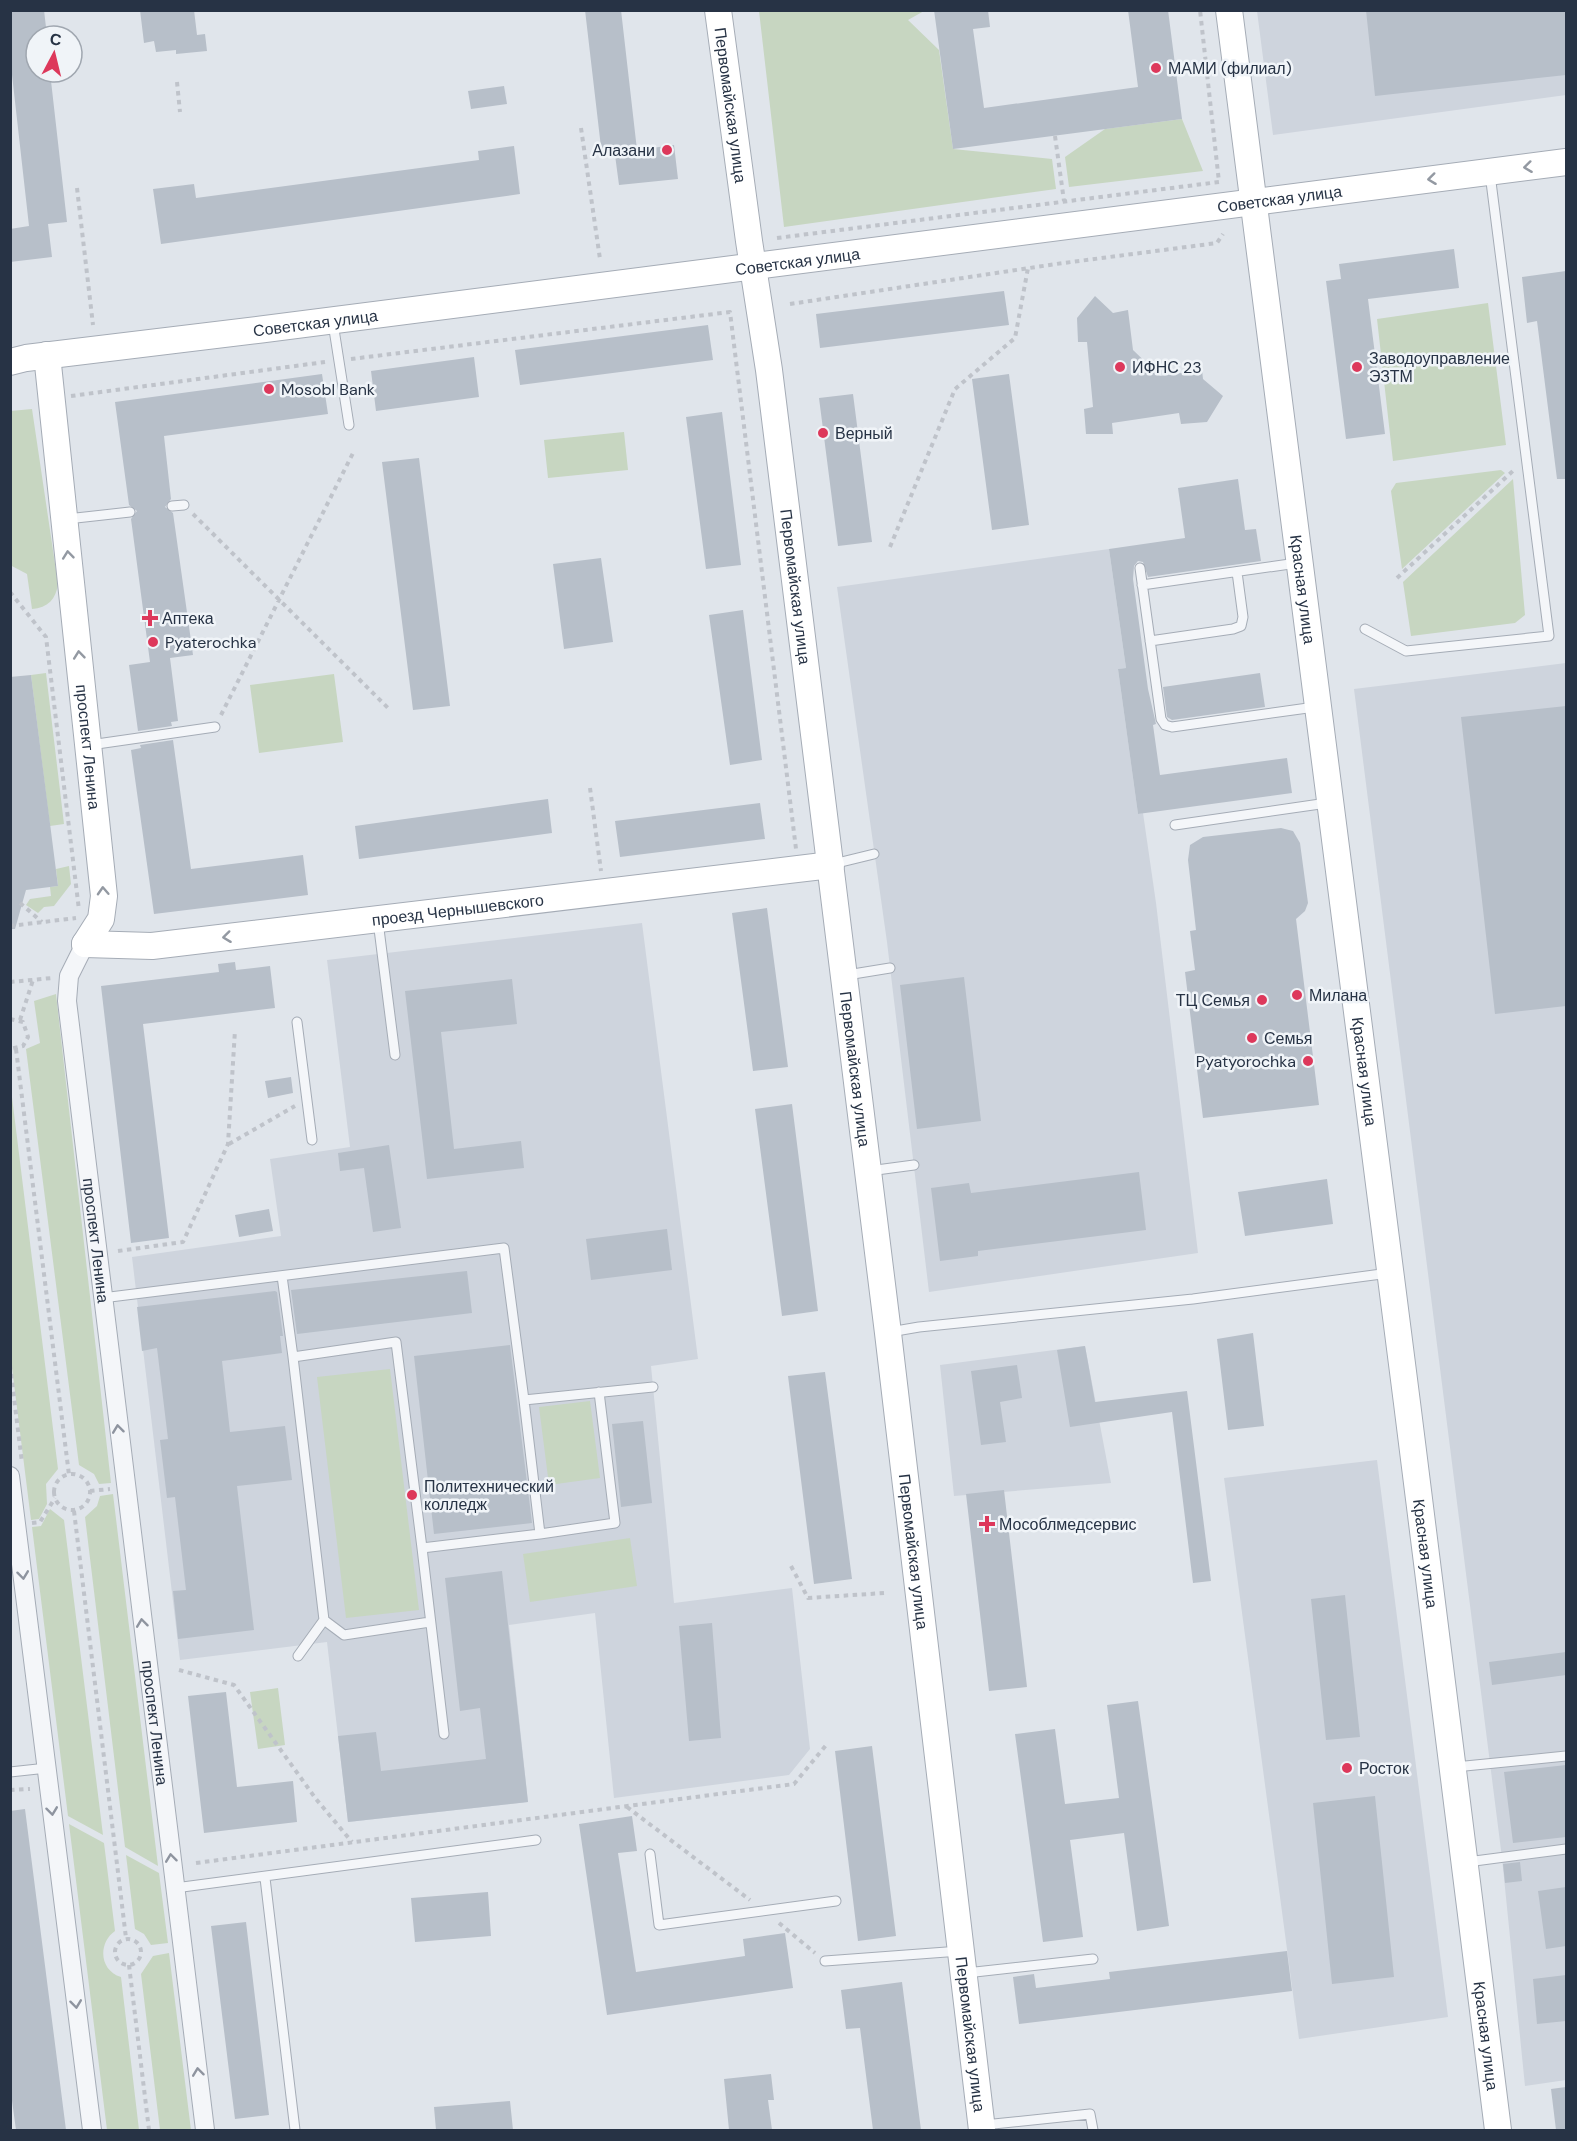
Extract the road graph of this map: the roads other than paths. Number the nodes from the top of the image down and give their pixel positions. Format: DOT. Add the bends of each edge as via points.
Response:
graph roads {
  1 [pos="718,10"];
  2 [pos="1228,10"];
  3 [pos="1566,162"];
  4 [pos="1490,172"];
  5 [pos="1253,201"];
  6 [pos="754,268"];
  7 [pos="333,321"];
  8 [pos="24,358"];
  9 [pos="349,426"];
  10 [pos="184,505"];
  11 [pos="172,506"];
  12 [pos="130,512"];
  13 [pos="64,520"];
  14 [pos="1299,563"];
  15 [pos="1140,568"];
  16 [pos="1237,572"];
  17 [pos="1142,585"];
  18 [pos="1365,629"];
  19 [pos="1150,641"];
  20 [pos="1317,706"];
  21 [pos="215,727"];
  22 [pos="88,745"];
  23 [pos="1330,803"];
  24 [pos="1175,825"];
  25 [pos="874,854"];
  26 [pos="831,865"];
  27 [pos="377,919"];
  28 [pos="85,944"];
  29 [pos="890,968"];
  30 [pos="844,975"];
  31 [pos="297,1022"];
  32 [pos="395,1055"];
  33 [pos="312,1140"];
  34 [pos="914,1165"];
  35 [pos="868,1171"];
  36 [pos="1389,1272"];
  37 [pos="282,1276"];
  38 [pos="102,1298"];
  39 [pos="888,1333"];
  40 [pos="293,1357"];
  41 [pos="653,1387"];
  42 [pos="599,1392"];
  43 [pos="524,1400"];
  44 [pos="10,1476"];
  45 [pos="12,1498"];
  46 [pos="540,1534"];
  47 [pos="422,1548"];
  48 [pos="324,1620"];
  49 [pos="430,1622"];
  50 [pos="298,1656"];
  51 [pos="444,1734"];
  52 [pos="1566,1756"];
  53 [pos="1453,1767"];
  54 [pos="47,1768"];
  55 [pos="10,1772"];
  56 [pos="536,1840"];
  57 [pos="1566,1849"];
  58 [pos="650,1854"];
  59 [pos="1465,1862"];
  60 [pos="265,1878"];
  61 [pos="175,1888"];
  62 [pos="836,1901"];
  63 [pos="1093,1959"];
  64 [pos="825,1961"];
  65 [pos="962,1962"];
  66 [pos="982,2128"];
  67 [pos="92,2130"];
  68 [pos="205,2130"];
  69 [pos="296,2130"];
  70 [pos="1092,2130"];
  71 [pos="1498,2130"];
  1 -- 6 [label="main road, Первомайская улица"];
  2 -- 5 [label="main road, Красная улица"];
  3 -- 4 [label="main road, Советская улица, one-way"];
  4 -- 5 [label="main road, Советская улица, one-way"];
  4 -- 18 [label="lane" via="1549,636 1406,651"];
  5 -- 6 [label="main road, Советская улица"];
  5 -- 14 [label="main road, Красная улица"];
  6 -- 7 [label="main road, Советская улица"];
  6 -- 26 [label="main road, Первомайская улица"];
  7 -- 8 [label="main road, Советская улица"];
  7 -- 9 [label="lane"];
  8 -- 13 [label="main road, проспект Ленина"];
  10 -- 11 [label="lane"];
  12 -- 13 [label="lane"];
  22 -- 13 [label="main road, проспект Ленина, one-way"];
  14 -- 16 [label="lane"];
  14 -- 20 [label="main road, Красная улица"];
  15 -- 17 [label="lane"];
  16 -- 17 [label="lane"];
  16 -- 19 [label="lane" via="1241,626"];
  17 -- 19 [label="lane"];
  19 -- 20 [label="lane" via="1165,725"];
  20 -- 23 [label="main road, Красная улица"];
  21 -- 22 [label="lane"];
  28 -- 22 [label="main road, проспект Ленина, one-way" via="101,919 104,896"];
  23 -- 24 [label="lane"];
  23 -- 36 [label="main road, Красная улица"];
  25 -- 26 [label="lane"];
  26 -- 27 [label="main road, проезд Чернышевского"];
  26 -- 30 [label="main road, Первомайская улица"];
  27 -- 28 [label="main road, проезд Чернышевского, one-way" via="153,946"];
  27 -- 32 [label="lane"];
  28 -- 38 [label="street, проспект Ленина" via="69,976 67,1001"];
  29 -- 30 [label="lane"];
  30 -- 35 [label="main road, Первомайская улица"];
  31 -- 33 [label="lane"];
  34 -- 35 [label="lane"];
  35 -- 39 [label="main road, Первомайская улица"];
  36 -- 39 [label="lane" via="1193,1299"];
  36 -- 53 [label="main road, Красная улица"];
  37 -- 38 [label="lane"];
  37 -- 40 [label="lane"];
  37 -- 43 [label="lane" via="504,1248"];
  61 -- 38 [label="street, проспект Ленина, one-way"];
  39 -- 65 [label="main road, Первомайская улица"];
  40 -- 47 [label="lane" via="396,1342"];
  40 -- 48 [label="lane"];
  41 -- 42 [label="lane"];
  42 -- 43 [label="lane"];
  42 -- 46 [label="lane" via="615,1523"];
  43 -- 46 [label="lane"];
  44 -- 45 [label="street"];
  45 -- 54 [label="street, one-way"];
  46 -- 47 [label="lane"];
  47 -- 49 [label="lane"];
  48 -- 49 [label="lane" via="344,1635"];
  48 -- 50 [label="lane"];
  49 -- 51 [label="lane"];
  52 -- 53 [label="lane"];
  53 -- 59 [label="main road, Красная улица"];
  54 -- 55 [label="lane"];
  54 -- 67 [label="street, one-way"];
  56 -- 60 [label="lane"];
  57 -- 59 [label="lane"];
  58 -- 62 [label="lane" via="659,1925"];
  59 -- 71 [label="main road, Красная улица"];
  60 -- 61 [label="lane"];
  60 -- 69 [label="lane"];
  68 -- 61 [label="street, проспект Ленина, one-way"];
  63 -- 65 [label="lane"];
  64 -- 65 [label="lane"];
  65 -- 66 [label="main road, Первомайская улица"];
  66 -- 70 [label="lane" via="1090,2114"];
}
